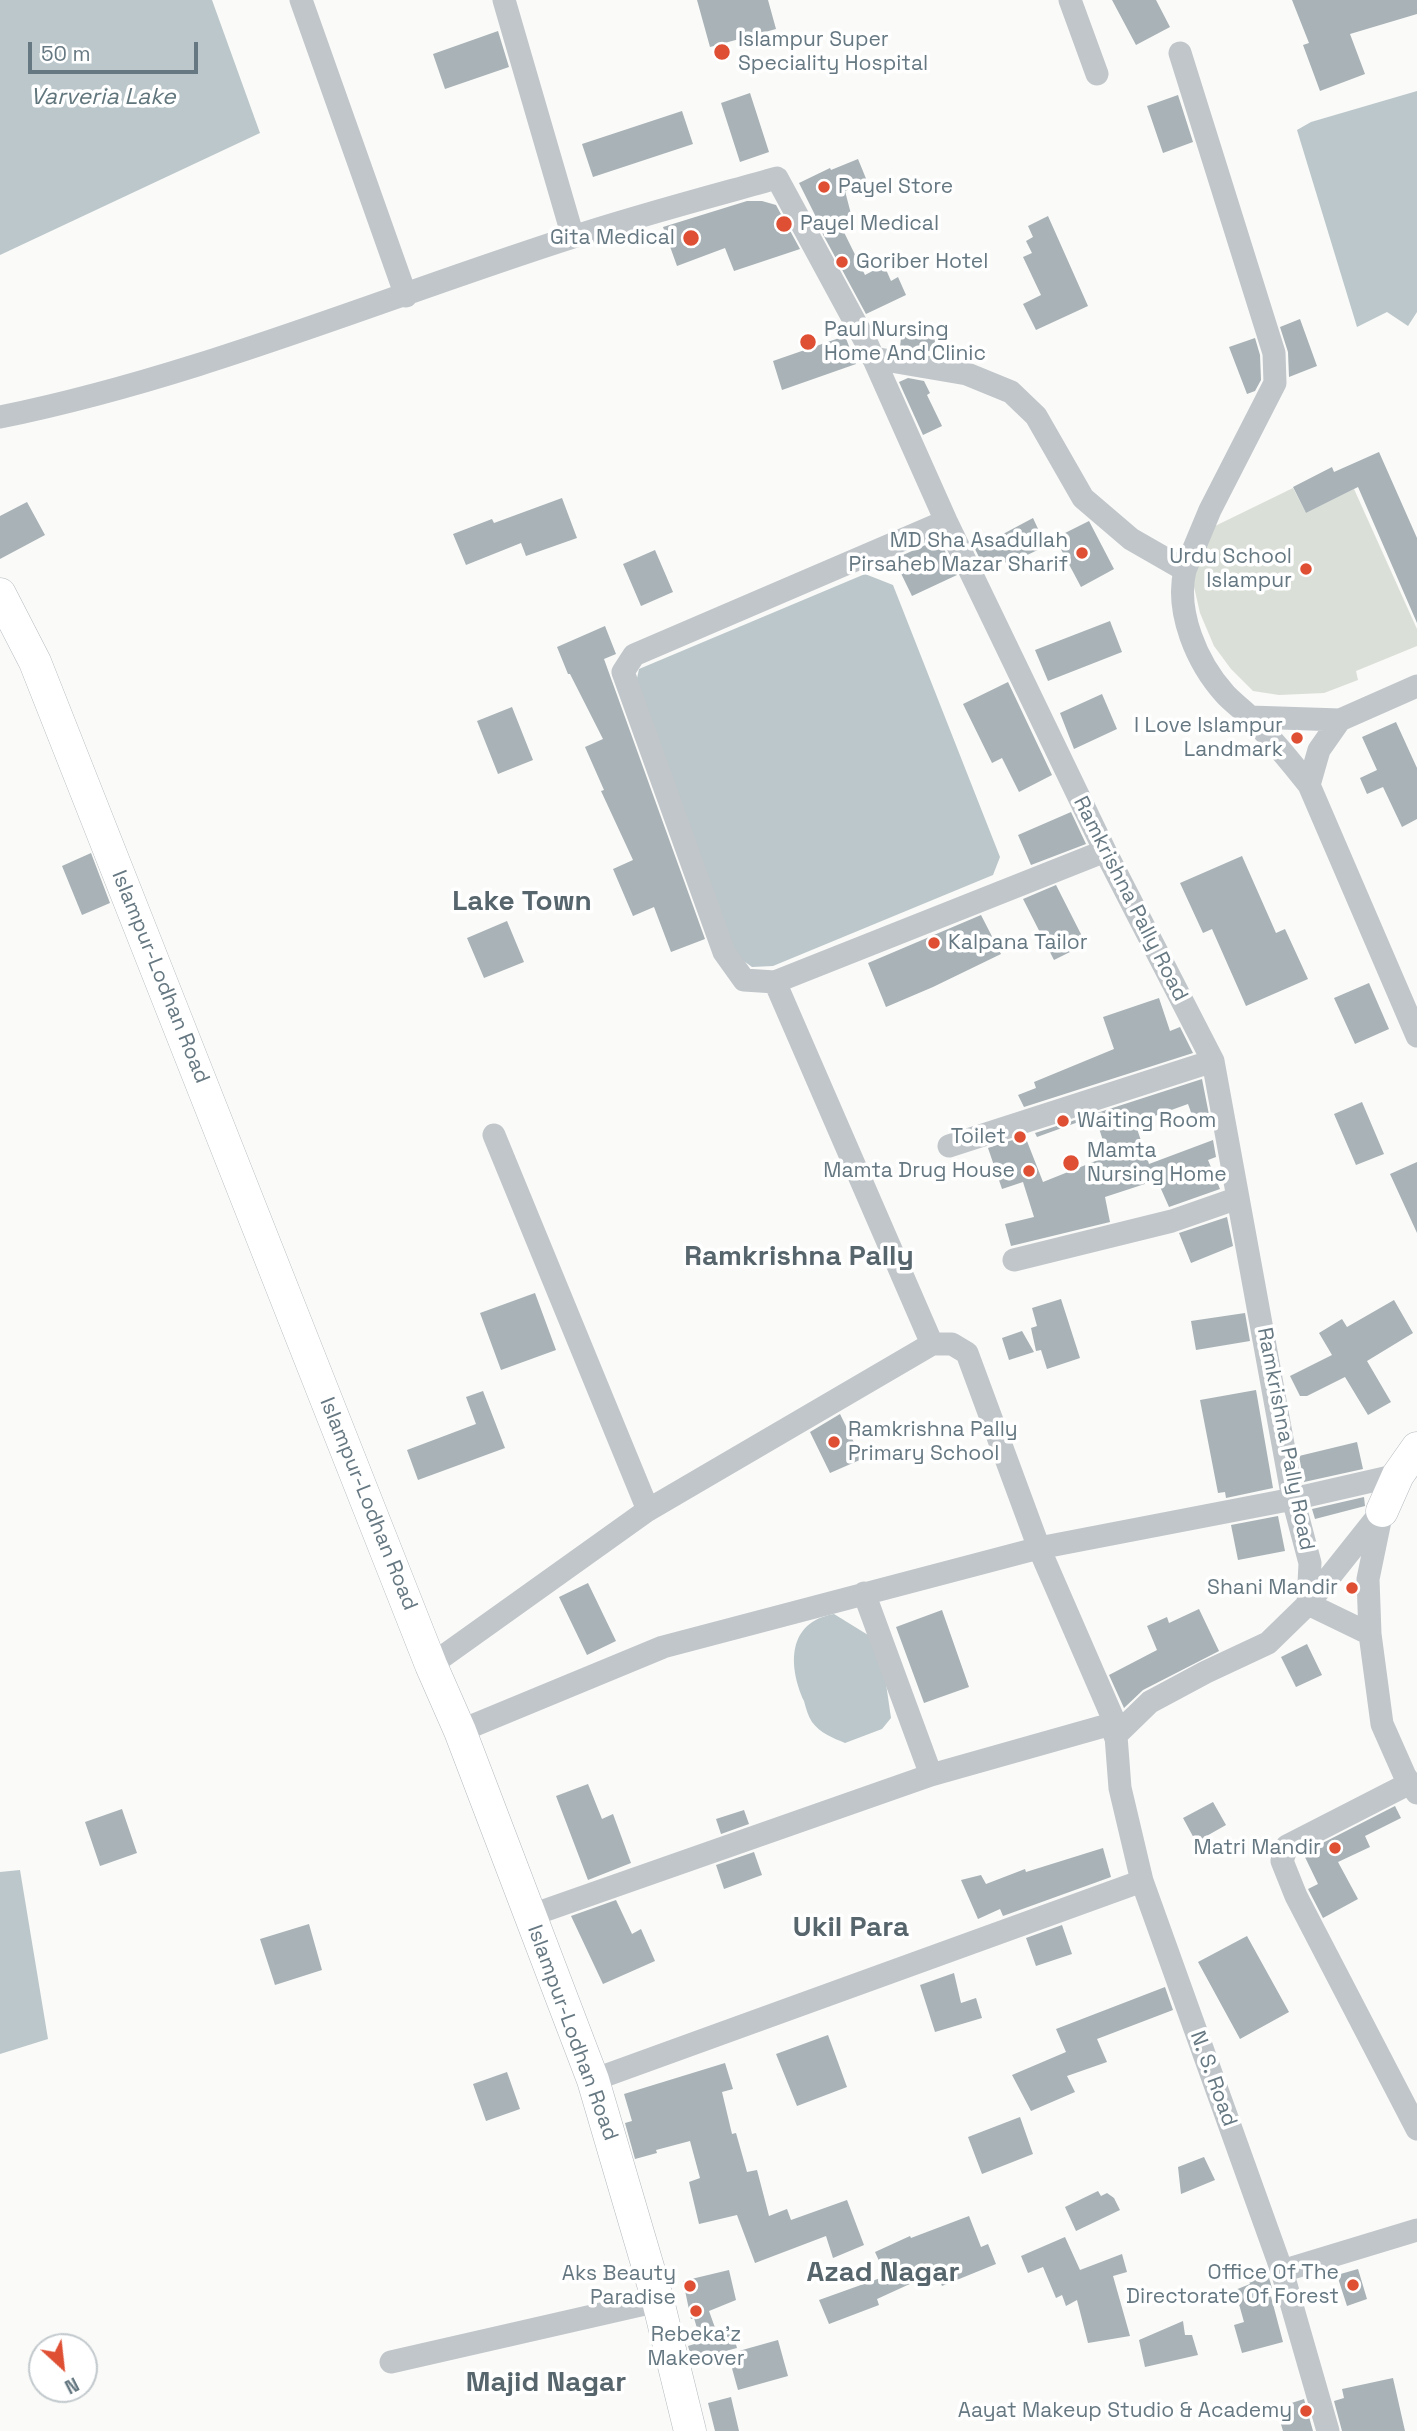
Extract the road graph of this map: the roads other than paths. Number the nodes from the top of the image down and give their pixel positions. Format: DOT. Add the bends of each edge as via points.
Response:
graph roads {
  1 [pos="301,0"];
  2 [pos="504,0"];
  3 [pos="1070,0"];
  4 [pos="1180,53"];
  5 [pos="1097,74"];
  6 [pos="573,237"];
  7 [pos="406,296"];
  8 [pos="873,358"];
  9 [pos="0,416"];
  10 [pos="946,521"];
  11 [pos="1185,570"];
  12 [pos="0,594"];
  13 [pos="1417,686"];
  14 [pos="1250,717"];
  15 [pos="1340,720"];
  16 [pos="1310,785"];
  17 [pos="1105,851"];
  18 [pos="775,982"];
  19 [pos="1407,982"];
  20 [pos="1417,1036"];
  21 [pos="1213,1061"];
  22 [pos="494,1135"];
  23 [pos="949,1146"];
  24 [pos="1238,1198"];
  25 [pos="1014,1260"];
  26 [pos="932,1344"];
  27 [pos="1417,1448"];
  28 [pos="1398,1475"];
  29 [pos="1293,1499"];
  30 [pos="648,1510"];
  31 [pos="1382,1511"];
  32 [pos="1040,1548"];
  33 [pos="864,1593"];
  34 [pos="1308,1604"];
  35 [pos="1370,1634"];
  36 [pos="431,1665"];
  37 [pos="1115,1730"];
  38 [pos="460,1731"];
  39 [pos="931,1775"];
  40 [pos="1413,1788"];
  41 [pos="1142,1881"];
  42 [pos="530,1916"];
  43 [pos="593,2080"];
  44 [pos="1417,2129"];
  45 [pos="1417,2230"];
  46 [pos="1282,2271"];
  47 [pos="658,2301"];
  48 [pos="391,2362"];
  49 [pos="690,2431"];
  50 [pos="1328,2431"];
  1 -- 7 [label="street"];
  2 -- 6 [label="street"];
  3 -- 5 [label="street"];
  4 -- 11 [label="street" via="1274,353 1275,383"];
  6 -- 7 [label="street"];
  6 -- 8 [label="street, Ramkrishna Pally Road" via="777,178"];
  7 -- 9 [label="street" via="158,377"];
  8 -- 10 [label="street, Ramkrishna Pally Road"];
  8 -- 11 [label="street" via="967,374 1011,392 1036,416 1083,498 1131,539"];
  10 -- 17 [label="street, Ramkrishna Pally Road"];
  10 -- 18 [label="street" via="634,655 623,672 724,952 744,980"];
  11 -- 14 [label="street" via="1185,620 1208,672"];
  12 -- 36 [label="main road, Islampur-Lodhan Road" via="35,662"];
  13 -- 15 [label="street"];
  14 -- 15 [label="street"];
  14 -- 16 [label="street"];
  15 -- 16 [label="street" via="1319,750"];
  16 -- 19 [label="street"];
  17 -- 18 [label="street"];
  17 -- 21 [label="street, Ramkrishna Pally Road"];
  18 -- 26 [label="street"];
  19 -- 20 [label="street"];
  21 -- 23 [label="street"];
  21 -- 24 [label="street, Ramkrishna Pally Road"];
  22 -- 30 [label="street"];
  24 -- 25 [label="street" via="1172,1221"];
  24 -- 29 [label="street, Ramkrishna Pally Road"];
  26 -- 30 [label="street"];
  26 -- 32 [label="street, N. S. Road" via="952,1345 967,1353"];
  27 -- 28 [label="main road"];
  28 -- 29 [label="street"];
  28 -- 31 [label="main road"];
  29 -- 32 [label="street"];
  29 -- 34 [label="street, Ramkrishna Pally Road" via="1310,1563"];
  30 -- 36 [label="street"];
  31 -- 34 [label="street"];
  31 -- 35 [label="street" via="1368,1579"];
  32 -- 33 [label="street"];
  32 -- 37 [label="street, N. S. Road"];
  33 -- 38 [label="street" via="663,1647"];
  33 -- 39 [label="street"];
  34 -- 35 [label="street"];
  34 -- 37 [label="street" via="1268,1643 1150,1702"];
  35 -- 40 [label="street" via="1382,1724"];
  36 -- 38 [label="main road, Islampur-Lodhan Road"];
  37 -- 39 [label="street"];
  37 -- 41 [label="street, N. S. Road" via="1120,1788"];
  38 -- 42 [label="main road, Islampur-Lodhan Road"];
  39 -- 42 [label="street"];
  40 -- 44 [label="street" via="1287,1846 1282,1861"];
  41 -- 43 [label="street"];
  41 -- 46 [label="street, N. S. Road"];
  42 -- 43 [label="main road, Islampur-Lodhan Road"];
  43 -- 47 [label="main road, Islampur-Lodhan Road"];
  45 -- 46 [label="street"];
  46 -- 50 [label="street, N. S. Road"];
  47 -- 48 [label="street"];
  47 -- 49 [label="main road, Islampur-Lodhan Road"];
}
